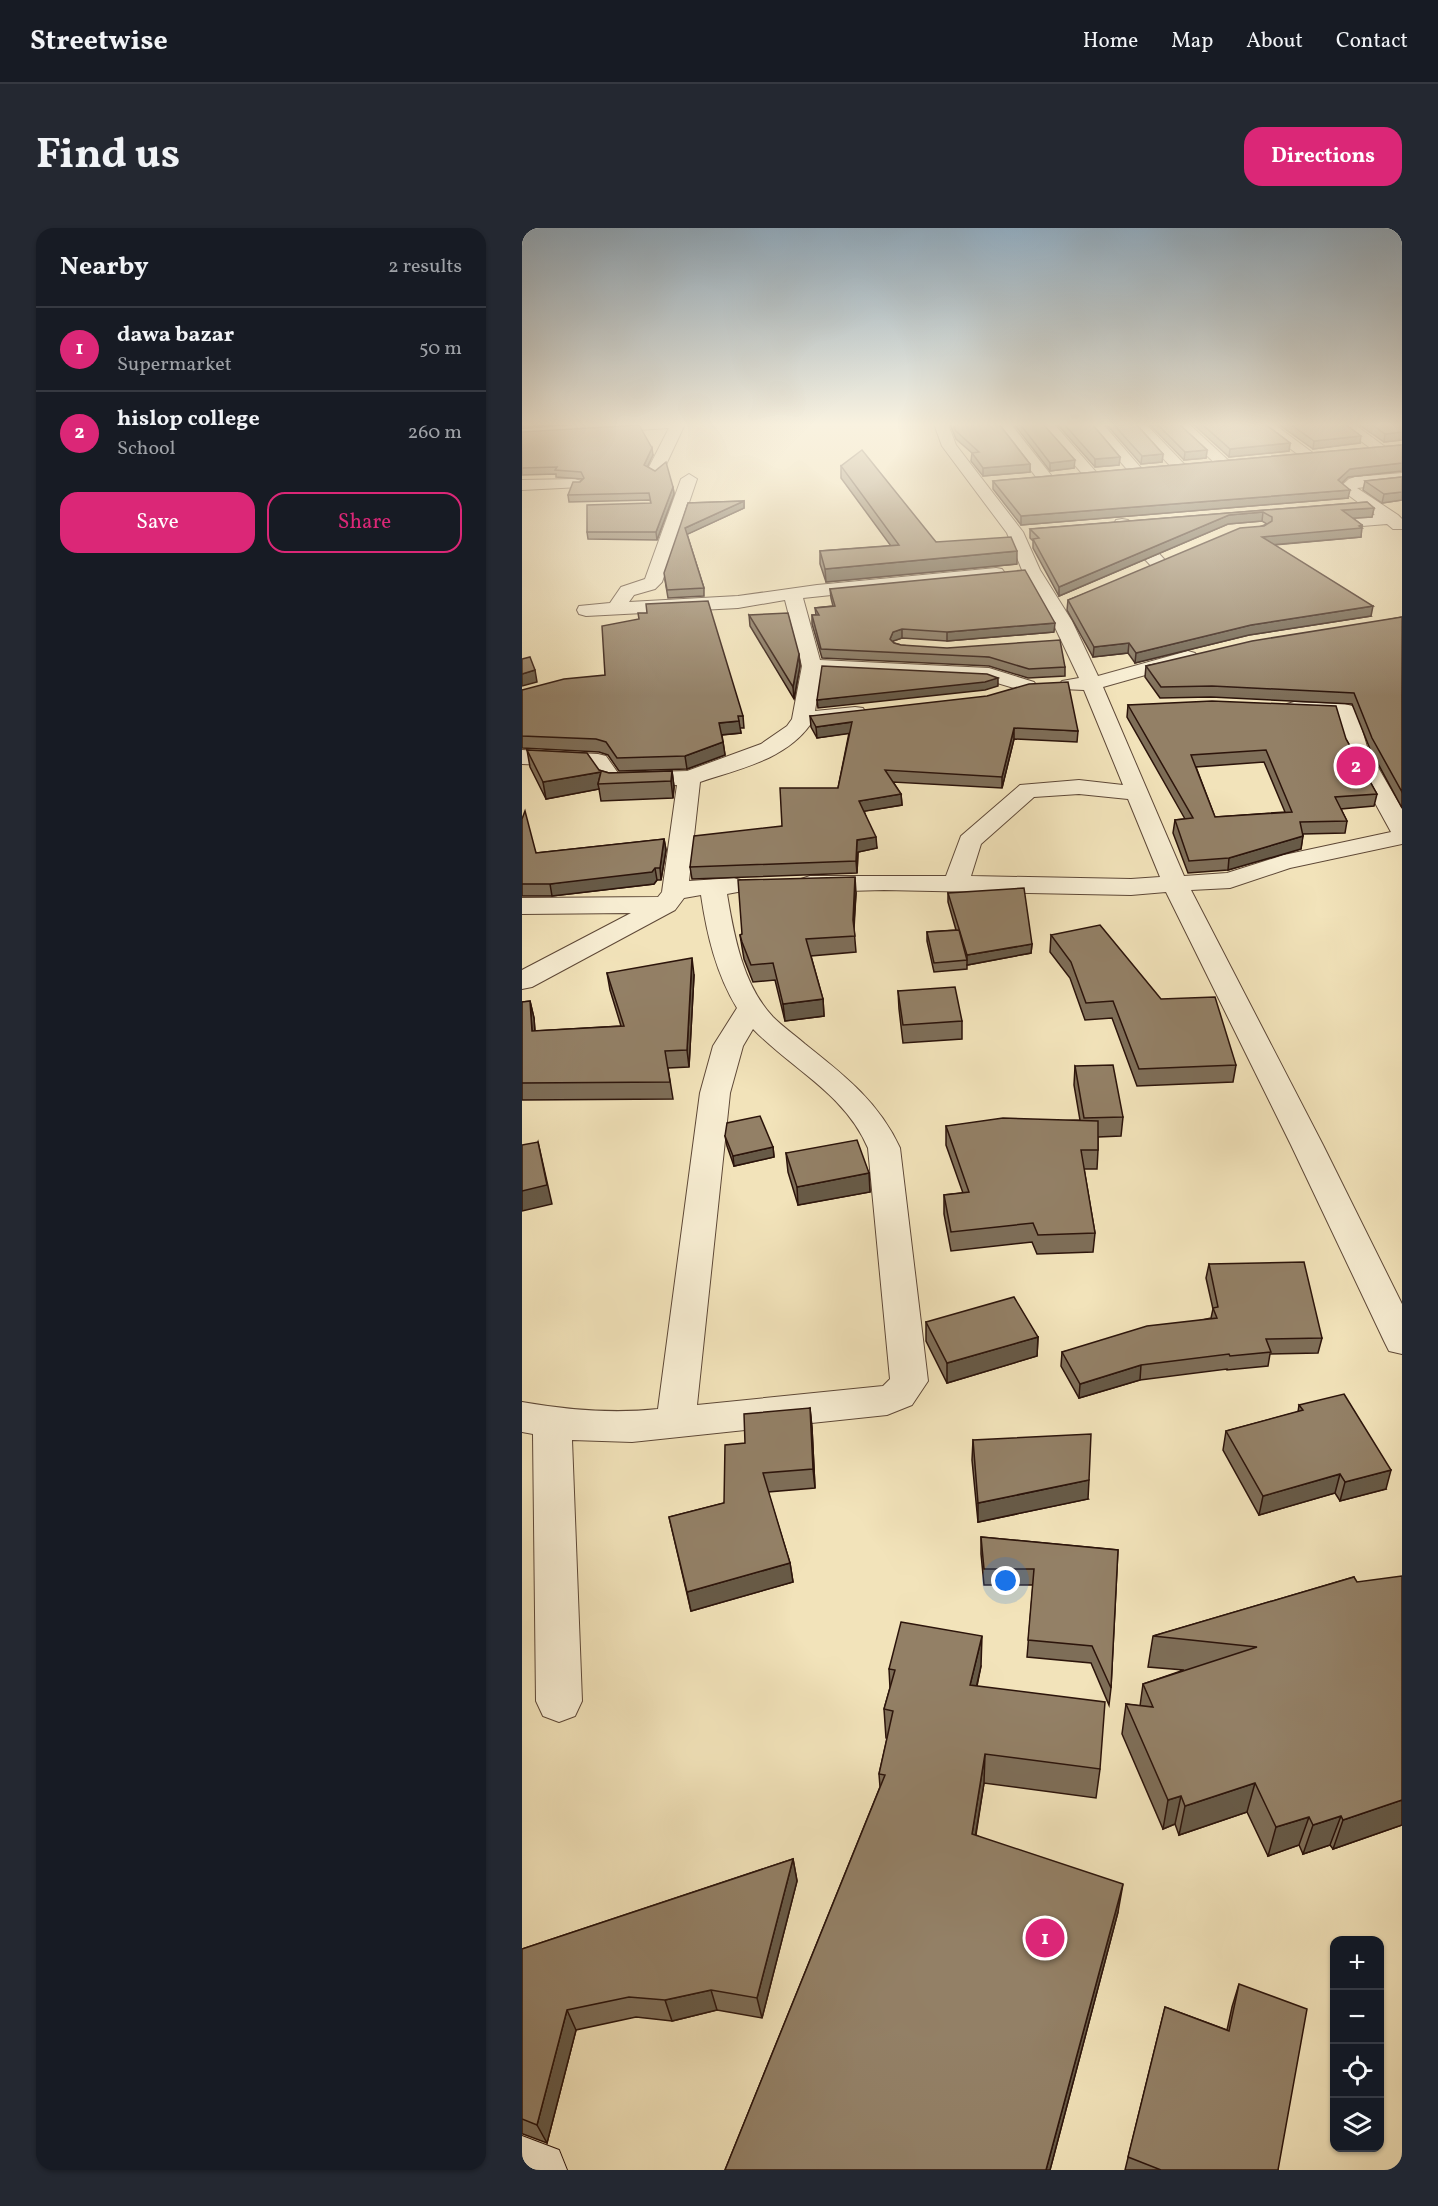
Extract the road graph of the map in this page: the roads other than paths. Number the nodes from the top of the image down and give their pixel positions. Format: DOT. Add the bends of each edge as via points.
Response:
graph roads {
  1 [pos="676,515"];
  2 [pos="1010,515"];
  3 [pos="1145,521"];
  4 [pos="1397,523"];
  5 [pos="1291,526"];
  6 [pos="1031,570"];
  7 [pos="1137,572"];
  8 [pos="792,593"];
  9 [pos="616,609"];
  10 [pos="586,610"];
  11 [pos="1208,653"];
  12 [pos="812,666"];
  13 [pos="1090,684"];
  14 [pos="1027,686"];
  15 [pos="987,698"];
  16 [pos="1275,708"];
  17 [pos="872,711"];
  18 [pos="803,719"];
  19 [pos="522,757"];
  20 [pos="689,778"];
  21 [pos="1137,793"];
  22 [pos="1402,830"];
  23 [pos="1402,837"];
  24 [pos="956,884"];
  25 [pos="1175,884"];
  26 [pos="713,887"];
  27 [pos="670,898"];
  28 [pos="522,906"];
  29 [pos="522,981"];
  30 [pos="752,1008"];
  31 [pos="1402,1341"];
  32 [pos="537,1420"];
  33 [pos="676,1422"];
  34 [pos="559,1701"];
  35 [pos="522,2164"];
  36 [pos="538,2170"];
  1 -- 9 [label="street" via="652,582 627,591"];
  2 -- 6 [label="street" via="1021,531"];
  3 -- 7 [label="street" via="1115,523 1166,560"];
  4 -- 5 [label="street"];
  6 -- 8 [label="street"];
  6 -- 13 [label="street" via="1060,605 1060,640"];
  8 -- 9 [label="street" via="738,602"];
  8 -- 12 [label="street"];
  9 -- 10 [label="street"];
  11 -- 13 [label="street"];
  12 -- 14 [label="street" via="988,674"];
  12 -- 18 [label="street"];
  13 -- 14 [label="street"];
  13 -- 21 [label="street" via="1115,708 1110,730"];
  14 -- 15 [label="street"];
  16 -- 22 [label="street" via="1345,710 1356,750"];
  17 -- 18 [label="street"];
  18 -- 20 [label="street" via="798,729 768,750"];
  19 -- 20 [label="street" via="598,761 612,780"];
  20 -- 27 [label="street"];
  21 -- 24 [label="street" via="1079,787 1028,790 970,841"];
  21 -- 25 [label="street"];
  23 -- 25 [label="street" via="1284,861 1230,880"];
  24 -- 25 [label="street"];
  24 -- 26 [label="street"];
  25 -- 31 [label="street"];
  26 -- 27 [label="street"];
  26 -- 30 [label="street" via="720,933"];
  27 -- 28 [label="street"];
  27 -- 29 [label="street"];
  30 -- 33 [label="street" via="728,1046 715,1093"];
  30 -- 33 [label="street" via="763,1024 862,1105 879,1132 884,1148 909,1381 899,1395 887,1400"];
  32 -- 33 [label="street" via="632,1427"];
  32 -- 34 [label="street"];
  35 -- 36 [label="street"];
}
